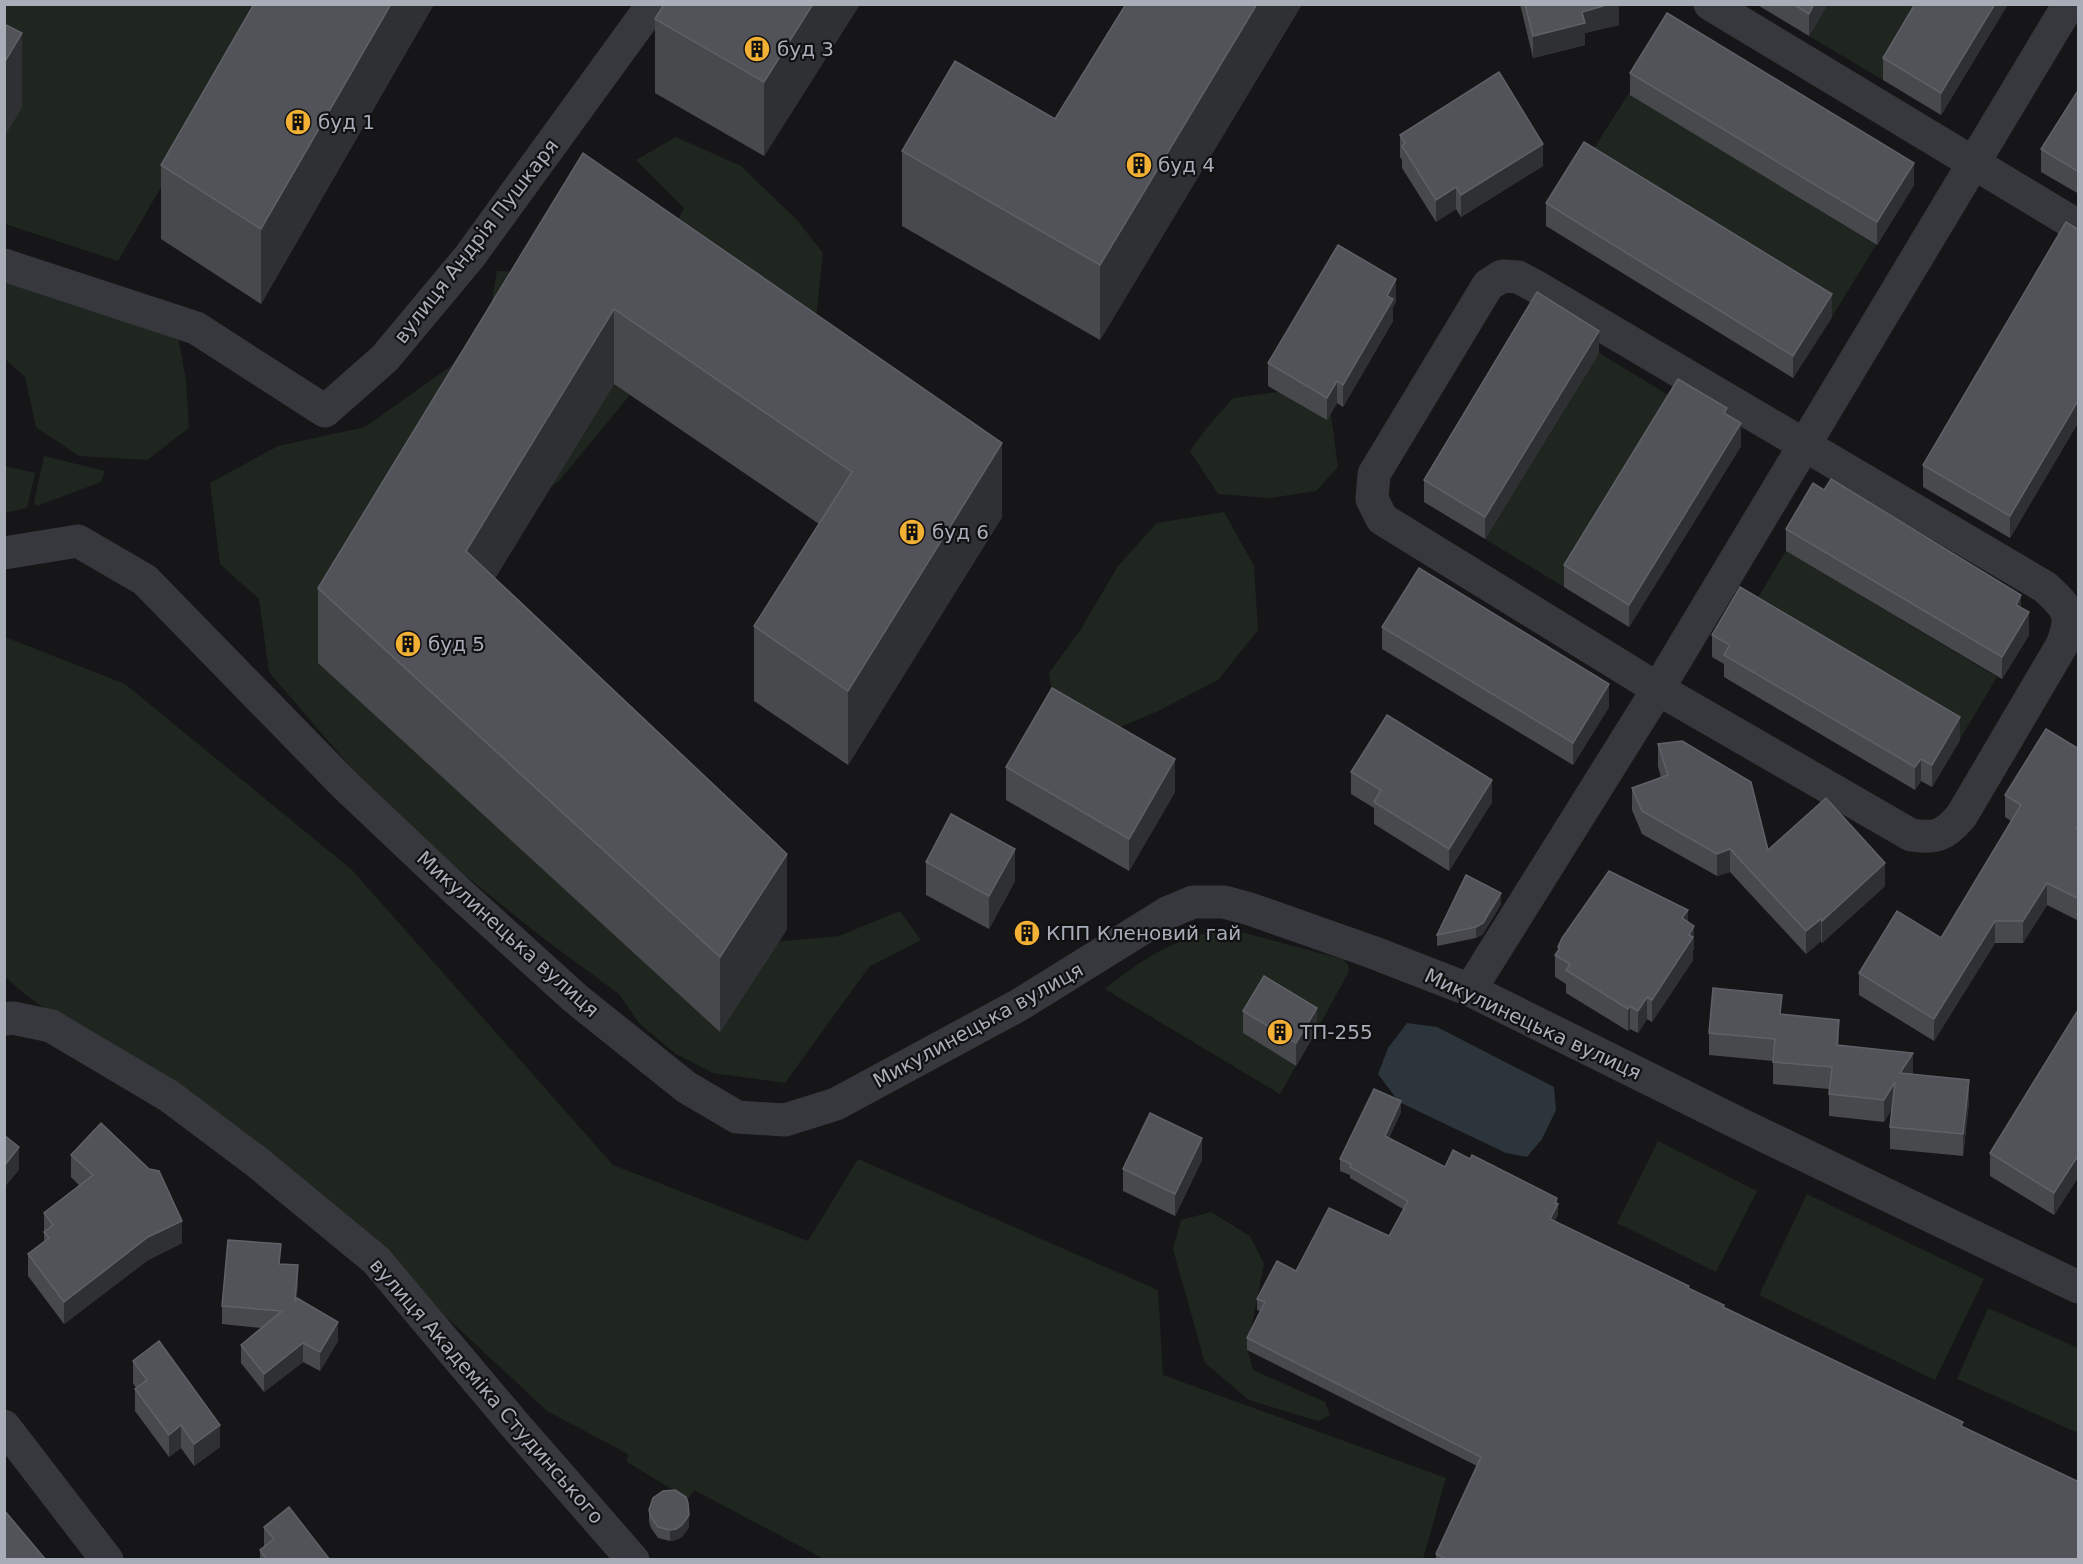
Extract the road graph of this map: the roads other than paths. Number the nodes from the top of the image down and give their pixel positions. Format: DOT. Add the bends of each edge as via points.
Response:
graph roads {
  1 [pos="654,4"];
  2 [pos="1710,4"];
  3 [pos="2069,4"];
  4 [pos="1975,164"];
  5 [pos="2079,226"];
  6 [pos="4,265"];
  7 [pos="1805,446"];
  8 [pos="4,553"];
  9 [pos="1658,689"];
  10 [pos="1470,990"];
  11 [pos="4,1019"];
  12 [pos="2079,1287"];
  13 [pos="4,1426"];
  14 [pos="107,1560"];
  15 [pos="633,1560"];
  1 -- 6 [label="street, вулиця Андрія Пушкаря" via="470,256 385,358 325,411 196,328"];
  2 -- 4 [label="street"];
  3 -- 4 [label="street"];
  4 -- 5 [label="street"];
  4 -- 7 [label="street"];
  7 -- 9 [label="street"];
  7 -- 9 [label="street" via="2045,587 2065,606 2069,627 2062,645 1962,815 1950,830 1929,838 1911,835"];
  7 -- 9 [label="street" via="1518,277 1502,276 1488,285 1374,474 1372,499 1382,519"];
  8 -- 10 [label="street, Микулинецька вулиця" via="78,541 145,580 345,785 575,998 677,1079 737,1117 785,1120 837,1104 1019,1005 1167,913 1193,902 1224,902 1250,909"];
  9 -- 10 [label="street"];
  10 -- 12 [label="street, Микулинецька вулиця"];
  11 -- 15 [label="street, вулиця Академіка Студинського" via="51,1026 170,1096 376,1260"];
  13 -- 14 [label="street"];
}
